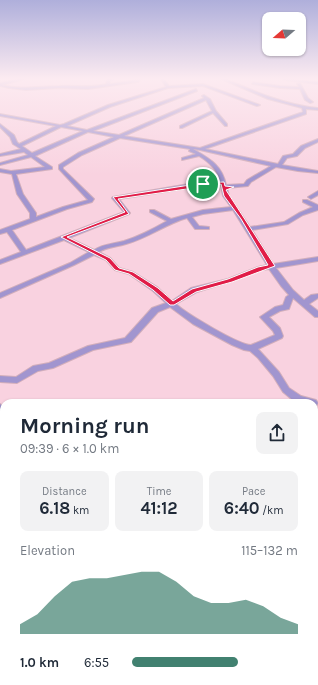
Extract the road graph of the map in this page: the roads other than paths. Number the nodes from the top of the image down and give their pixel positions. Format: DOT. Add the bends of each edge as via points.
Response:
graph roads {
  1 [pos="97,111"];
  2 [pos="138,111"];
  3 [pos="177,111"];
  4 [pos="214,111"];
  5 [pos="304,111"];
  6 [pos="0,114"];
  7 [pos="63,125"];
  8 [pos="226,125"];
  9 [pos="0,126"];
  10 [pos="181,126"];
  11 [pos="89,131"];
  12 [pos="7,132"];
  13 [pos="0,133"];
  14 [pos="118,137"];
  15 [pos="318,140"];
  16 [pos="19,145"];
  17 [pos="25,150"];
  18 [pos="198,151"];
  19 [pos="0,155"];
  20 [pos="34,156"];
  21 [pos="184,159"];
  22 [pos="0,164"];
  23 [pos="277,166"];
  24 [pos="317,166"];
  25 [pos="49,168"];
  26 [pos="60,168"];
  27 [pos="0,170"];
  28 [pos="307,171"];
  29 [pos="318,172"];
  30 [pos="13,173"];
  31 [pos="223,187"];
  32 [pos="318,193"];
  33 [pos="236,208"];
  34 [pos="152,212"];
  35 [pos="189,216"];
  36 [pos="33,219"];
  37 [pos="171,221"];
  38 [pos="207,228"];
  39 [pos="8,229"];
  40 [pos="249,229"];
  41 [pos="0,232"];
  42 [pos="63,237"];
  43 [pos="24,252"];
  44 [pos="94,252"];
  45 [pos="318,259"];
  46 [pos="0,262"];
  47 [pos="272,266"];
  48 [pos="294,295"];
  49 [pos="0,296"];
  50 [pos="318,296"];
  51 [pos="172,304"];
  52 [pos="305,304"];
  53 [pos="318,315"];
  54 [pos="252,348"];
  55 [pos="0,379"];
  56 [pos="291,399"];
  1 -- 7 [label="street"];
  2 -- 11 [label="street"];
  3 -- 14 [label="street"];
  4 -- 8 [label="street"];
  4 -- 10 [label="street"];
  5 -- 18 [label="street" via="305,113"];
  6 -- 7 [label="street"];
  7 -- 11 [label="street"];
  7 -- 16 [label="street"];
  9 -- 12 [label="street"];
  11 -- 14 [label="street"];
  11 -- 20 [label="street"];
  12 -- 13 [label="street"];
  12 -- 16 [label="street"];
  14 -- 18 [label="street"];
  14 -- 26 [label="street" via="73,158"];
  15 -- 23 [label="street" via="303,147 295,155 285,157"];
  16 -- 17 [label="street"];
  17 -- 19 [label="street"];
  17 -- 20 [label="street"];
  18 -- 21 [label="street"];
  18 -- 23 [label="street"];
  18 -- 31 [label="street" via="214,164"];
  20 -- 22 [label="street"];
  20 -- 25 [label="street"];
  23 -- 28 [label="street"];
  23 -- 31 [label="street" via="246,185"];
  24 -- 28 [label="street"];
  25 -- 26 [label="street"];
  25 -- 30 [label="street"];
  26 -- 36 [label="street" via="92,200"];
  27 -- 30 [label="street"];
  28 -- 29 [label="street"];
  30 -- 36 [label="street" via="20,194 33,213"];
  31 -- 33 [label="street"];
  31 -- 42 [label="street" via="188,186 115,198 127,213"];
  32 -- 40 [label="street" via="308,199 317,208 286,223"];
  33 -- 35 [label="street"];
  33 -- 40 [label="street"];
  34 -- 37 [label="street"];
  35 -- 37 [label="street"];
  35 -- 38 [label="street" via="197,228"];
  36 -- 39 [label="street"];
  37 -- 44 [label="street" via="137,238"];
  39 -- 41 [label="street"];
  39 -- 43 [label="street"];
  40 -- 47 [label="street"];
  42 -- 43 [label="street"];
  42 -- 44 [label="street"];
  43 -- 46 [label="street"];
  44 -- 49 [label="street"];
  44 -- 51 [label="street" via="108,259 117,269 131,273 156,289"];
  45 -- 47 [label="street"];
  47 -- 48 [label="street" via="286,288"];
  47 -- 51 [label="street" via="194,290"];
  48 -- 52 [label="street"];
  48 -- 54 [label="street" via="290,297 286,307 264,317 277,330 279,336"];
  50 -- 52 [label="street"];
  51 -- 54 [label="street" via="196,322 235,343"];
  51 -- 55 [label="street" via="155,310 128,340 91,348 50,366 36,368 17,380"];
  52 -- 53 [label="street"];
  54 -- 56 [label="street" via="276,374"];
}
